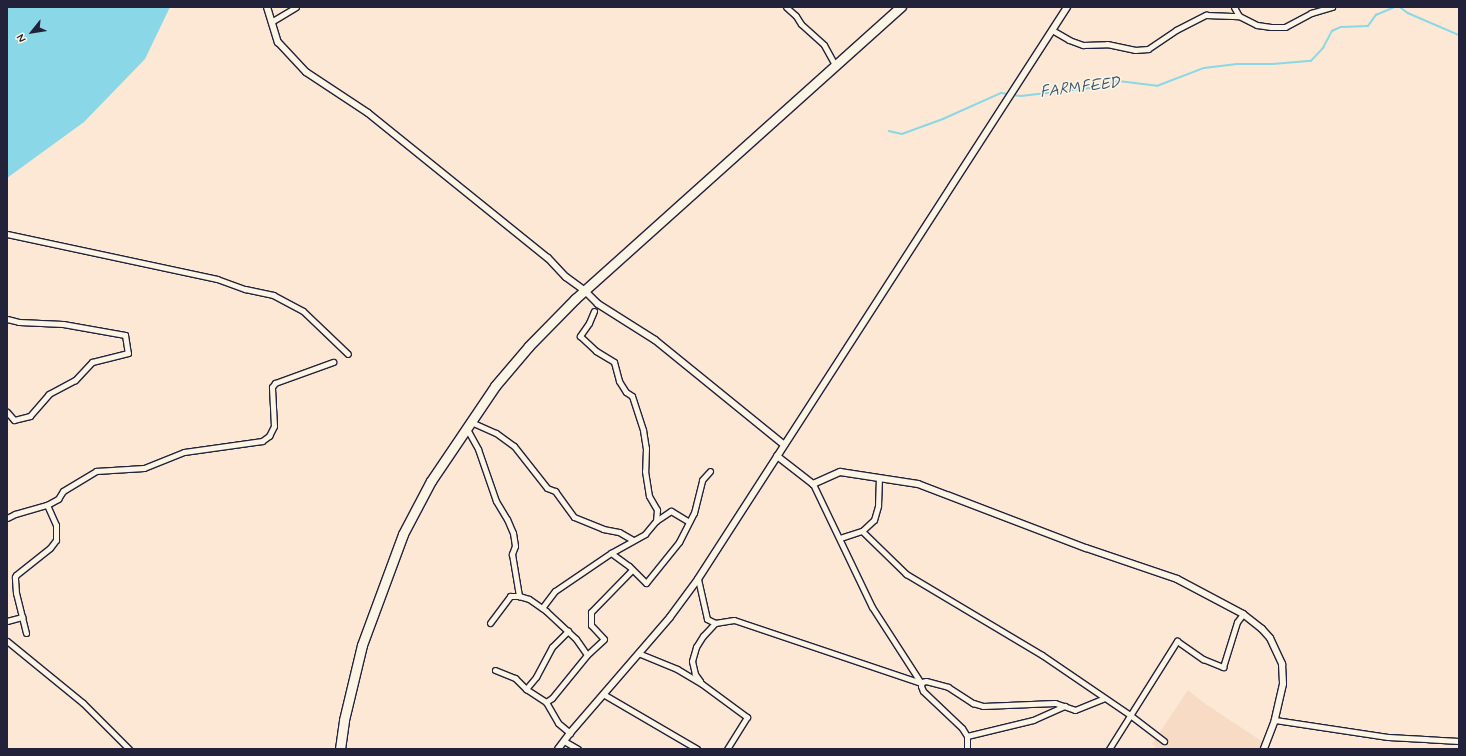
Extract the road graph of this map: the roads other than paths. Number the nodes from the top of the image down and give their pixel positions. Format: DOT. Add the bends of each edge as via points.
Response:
graph roads {
  1 [pos="267,7"];
  2 [pos="296,7"];
  3 [pos="786,7"];
  4 [pos="901,7"];
  5 [pos="1066,7"];
  6 [pos="1234,7"];
  7 [pos="1332,7"];
  8 [pos="1239,16"];
  9 [pos="271,22"];
  10 [pos="1052,30"];
  11 [pos="835,65"];
  12 [pos="7,234"];
  13 [pos="584,291"];
  14 [pos="594,311"];
  15 [pos="7,319"];
  16 [pos="348,354"];
  17 [pos="333,362"];
  18 [pos="7,412"];
  19 [pos="469,425"];
  20 [pos="784,445"];
  21 [pos="777,456"];
  22 [pos="710,470"];
  23 [pos="879,479"];
  24 [pos="813,484"];
  25 [pos="47,506"];
  26 [pos="7,518"];
  27 [pos="656,521"];
  28 [pos="690,522"];
  29 [pos="862,531"];
  30 [pos="840,538"];
  31 [pos="633,540"];
  32 [pos="610,553"];
  33 [pos="632,570"];
  34 [pos="698,579"];
  35 [pos="520,596"];
  36 [pos="542,608"];
  37 [pos="1243,614"];
  38 [pos="22,617"];
  39 [pos="7,620"];
  40 [pos="490,623"];
  41 [pos="715,623"];
  42 [pos="568,631"];
  43 [pos="26,634"];
  44 [pos="7,641"];
  45 [pos="638,653"];
  46 [pos="587,655"];
  47 [pos="495,670"];
  48 [pos="921,683"];
  49 [pos="702,684"];
  50 [pos="526,689"];
  51 [pos="603,694"];
  52 [pos="1104,698"];
  53 [pos="546,702"];
  54 [pos="1065,706"];
  55 [pos="1130,715"];
  56 [pos="1275,720"];
  57 [pos="570,733"];
  58 [pos="967,736"];
  59 [pos="564,741"];
  60 [pos="1164,741"];
  61 [pos="1459,741"];
  62 [pos="129,749"];
  63 [pos="340,749"];
  64 [pos="558,749"];
  65 [pos="578,749"];
  66 [pos="697,749"];
  67 [pos="727,749"];
  68 [pos="967,749"];
  69 [pos="1109,749"];
  70 [pos="1264,749"];
  1 -- 9 [label="street"];
  2 -- 9 [label="street"];
  3 -- 11 [label="street" via="800,24 824,45"];
  4 -- 11 [label="highway"];
  5 -- 10 [label="street"];
  6 -- 8 [label="street"];
  7 -- 8 [label="street" via="1311,13 1285,27 1258,25"];
  8 -- 10 [label="street" via="1206,16 1176,30 1148,49 1135,50 1107,44 1083,45"];
  9 -- 13 [label="street" via="278,42 306,72 368,112 548,258"];
  10 -- 20 [label="street"];
  11 -- 13 [label="highway"];
  12 -- 16 [label="street" via="217,279 273,295 303,311"];
  13 -- 19 [label="highway" via="500,380"];
  13 -- 20 [label="street" via="598,304 655,340"];
  14 -- 27 [label="street" via="580,336 596,351 614,362 620,381 626,392 632,396 643,430 646,448 645,471 649,496 657,510"];
  15 -- 18 [label="street" via="63,324 125,335 128,353 92,362 75,380 49,394 30,416 14,420"];
  17 -- 25 [label="street" via="276,383 272,387 274,426 269,436 262,441 184,452 144,468 96,471 63,491 58,499"];
  19 -- 31 [label="street" via="496,433 514,446 547,488 555,491 574,517 603,529 619,532"];
  19 -- 35 [label="street" via="496,501 508,519 513,533 515,546 512,554"];
  19 -- 63 [label="highway" via="420,502 403,534 369,622 356,667"];
  20 -- 21 [label="street"];
  21 -- 24 [label="street"];
  21 -- 34 [label="street"];
  22 -- 28 [label="street" via="702,480"];
  23 -- 24 [label="street" via="840,472"];
  23 -- 29 [label="street" via="878,506 874,520"];
  23 -- 37 [label="street" via="918,484 1086,548 1177,578"];
  24 -- 30 [label="street"];
  25 -- 26 [label="street" via="28,509"];
  25 -- 38 [label="street" via="56,525 56,540 44,554 16,575 16,593"];
  27 -- 28 [label="street" via="670,511"];
  27 -- 31 [label="street" via="645,534"];
  28 -- 33 [label="street" via="679,542 646,583"];
  29 -- 30 [label="street"];
  29 -- 52 [label="street" via="906,574 1042,655"];
  30 -- 48 [label="street" via="872,607"];
  31 -- 32 [label="street"];
  32 -- 33 [label="street"];
  32 -- 36 [label="street" via="555,591"];
  33 -- 46 [label="street" via="591,612 591,625 604,639"];
  34 -- 41 [label="street" via="707,619"];
  34 -- 45 [label="street" via="670,617"];
  35 -- 36 [label="street"];
  35 -- 40 [label="street" via="510,596"];
  36 -- 42 [label="street"];
  37 -- 55 [label="street" via="1237,622 1223,667 1203,659 1177,641"];
  37 -- 56 [label="street" via="1270,638 1282,664 1283,684"];
  38 -- 39 [label="street"];
  38 -- 43 [label="street"];
  41 -- 48 [label="street" via="734,620"];
  41 -- 49 [label="street" via="696,647 692,661 695,674"];
  42 -- 46 [label="street"];
  42 -- 50 [label="street" via="552,647 536,677"];
  44 -- 62 [label="street" via="83,703"];
  45 -- 49 [label="street" via="677,669"];
  45 -- 51 [label="street"];
  46 -- 53 [label="street"];
  47 -- 50 [label="street" via="515,678"];
  48 -- 54 [label="street" via="926,681 942,684 984,706 1055,703"];
  48 -- 58 [label="street" via="923,691 962,728"];
  49 -- 67 [label="street" via="747,717"];
  50 -- 53 [label="street"];
  51 -- 57 [label="street"];
  51 -- 66 [label="street"];
  52 -- 54 [label="street" via="1075,710"];
  52 -- 55 [label="street"];
  53 -- 57 [label="street" via="558,723"];
  54 -- 58 [label="street" via="1033,720"];
  55 -- 60 [label="street"];
  55 -- 69 [label="street"];
  56 -- 61 [label="street" via="1388,737"];
  56 -- 70 [label="street"];
  57 -- 59 [label="street"];
  58 -- 68 [label="street"];
  59 -- 64 [label="street"];
  59 -- 65 [label="street"];
}
